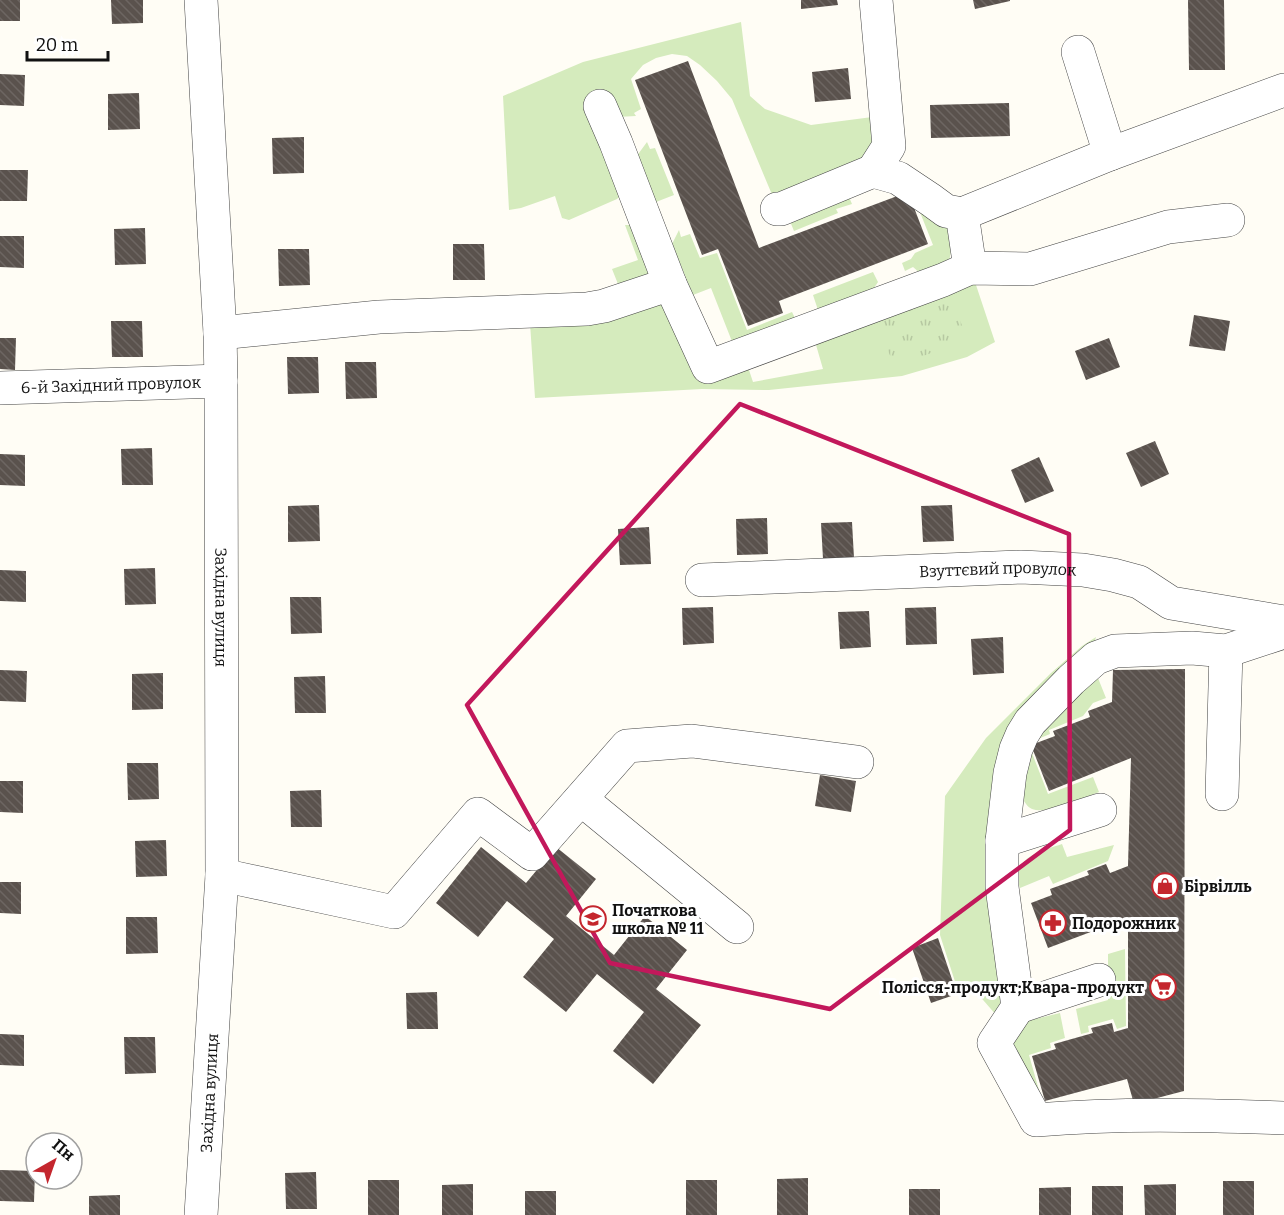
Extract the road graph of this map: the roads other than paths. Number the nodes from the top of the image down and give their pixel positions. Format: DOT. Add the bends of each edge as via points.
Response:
graph roads {
  1 [pos="201,0"];
  2 [pos="876,0"];
  3 [pos="1078,52"];
  4 [pos="1284,90"];
  5 [pos="600,106"];
  6 [pos="1110,154"];
  7 [pos="873,171"];
  8 [pos="777,209"];
  9 [pos="962,214"];
  10 [pos="1228,220"];
  11 [pos="970,268"];
  12 [pos="670,284"];
  13 [pos="220,333"];
  14 [pos="221,381"];
  15 [pos="0,388"];
  16 [pos="702,580"];
  17 [pos="1284,622"];
  18 [pos="1284,632"];
  19 [pos="1226,651"];
  20 [pos="857,762"];
  21 [pos="1222,794"];
  22 [pos="581,799"];
  23 [pos="1100,810"];
  24 [pos="1002,841"];
  25 [pos="222,875"];
  26 [pos="737,927"];
  27 [pos="1099,980"];
  28 [pos="1018,1007"];
  29 [pos="1284,1118"];
  30 [pos="201,1215"];
  1 -- 13 [label="street, Західна вулиця"];
  2 -- 7 [label="street" via="889,146"];
  3 -- 6 [label="street"];
  4 -- 6 [label="street"];
  5 -- 12 [label="street"];
  6 -- 9 [label="street"];
  7 -- 8 [label="street"];
  7 -- 9 [label="street" via="898,178 946,211"];
  9 -- 11 [label="street"];
  10 -- 11 [label="street" via="1168,227 1030,269"];
  11 -- 12 [label="street" via="708,367"];
  12 -- 13 [label="street" via="587,309 379,317"];
  13 -- 14 [label="street, Західна вулиця"];
  14 -- 15 [label="street, 6-й Західний провулок"];
  14 -- 25 [label="street, Західна вулиця"];
  16 -- 17 [label="street, Взуттєвий провулок" via="1021,567 1083,570 1139,582 1171,603"];
  18 -- 19 [label="street"];
  19 -- 21 [label="street"];
  19 -- 24 [label="street" via="1115,651 1096,658 1046,704 1022,735 1010,773"];
  20 -- 22 [label="street" via="692,741 627,746"];
  22 -- 25 [label="street" via="532,854 478,814 394,912"];
  22 -- 26 [label="street"];
  23 -- 24 [label="street"];
  24 -- 28 [label="street" via="1002,887"];
  25 -- 30 [label="street, Західна вулиця"];
  27 -- 28 [label="street"];
  28 -- 29 [label="street" via="994,1043 1036,1120 1157,1114"];
}
